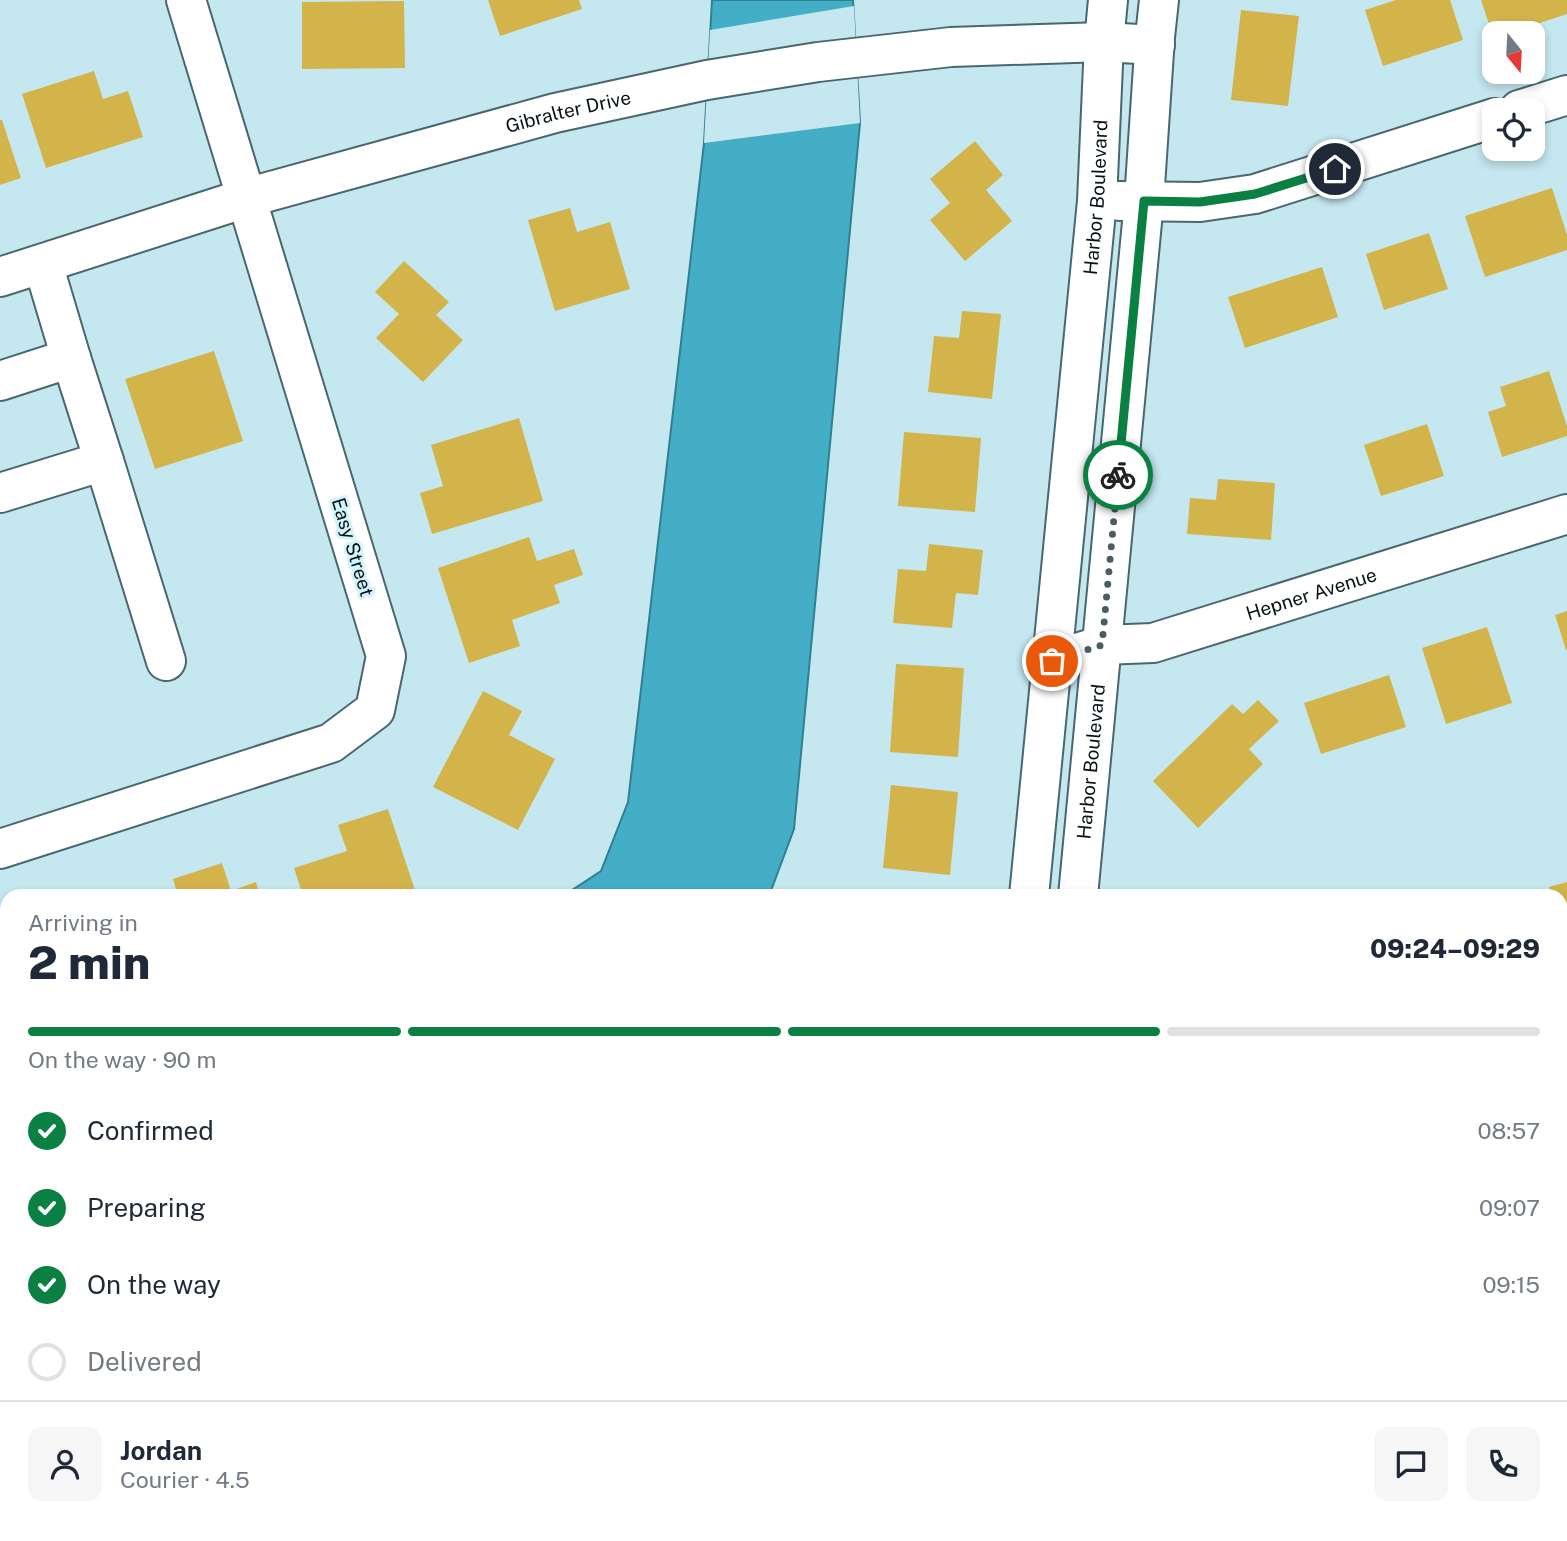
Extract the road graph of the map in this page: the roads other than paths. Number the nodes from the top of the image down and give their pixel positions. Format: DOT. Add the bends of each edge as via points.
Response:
graph roads {
  1 [pos="186,0"];
  2 [pos="1108,0"];
  3 [pos="1160,0"];
  4 [pos="1104,42"];
  5 [pos="1155,45"];
  6 [pos="1567,95"];
  7 [pos="1545,102"];
  8 [pos="1482,122"];
  9 [pos="246,198"];
  10 [pos="1097,201"];
  11 [pos="1144,201"];
  12 [pos="43,264"];
  13 [pos="0,277"];
  14 [pos="71,358"];
  15 [pos="0,382"];
  16 [pos="104,461"];
  17 [pos="0,493"];
  18 [pos="1567,514"];
  19 [pos="1102,645"];
  20 [pos="166,661"];
  21 [pos="1052,661"];
  22 [pos="0,849"];
  23 [pos="1030,889"];
  24 [pos="1079,889"];
  1 -- 9 [label="street, Easy Street"];
  2 -- 4 [label="street, Harbor Boulevard"];
  3 -- 5 [label="street, Harbor Boulevard"];
  4 -- 5 [label="street, Gibralter Drive"];
  4 -- 9 [label="street, Gibralter Drive" via="951,47 707,80 555,113"];
  4 -- 10 [label="street, Harbor Boulevard"];
  5 -- 11 [label="street, Harbor Boulevard"];
  6 -- 7 [label="street"];
  8 -- 11 [label="street" via="1255,194 1200,202"];
  9 -- 12 [label="street, Gibralter Drive"];
  9 -- 22 [label="street, Easy Street" via="386,656 375,710 331,743"];
  10 -- 11 [label="street"];
  10 -- 21 [label="street, Harbor Boulevard"];
  11 -- 19 [label="street, Harbor Boulevard"];
  12 -- 13 [label="street, Gibralter Drive"];
  12 -- 14 [label="street"];
  14 -- 15 [label="street"];
  14 -- 16 [label="street"];
  16 -- 17 [label="street"];
  16 -- 20 [label="street"];
  18 -- 19 [label="street, Hepner Avenue" via="1153,643"];
  19 -- 21 [label="street, Hepner Avenue"];
  19 -- 24 [label="street, Harbor Boulevard"];
  21 -- 23 [label="street, Harbor Boulevard"];
}
